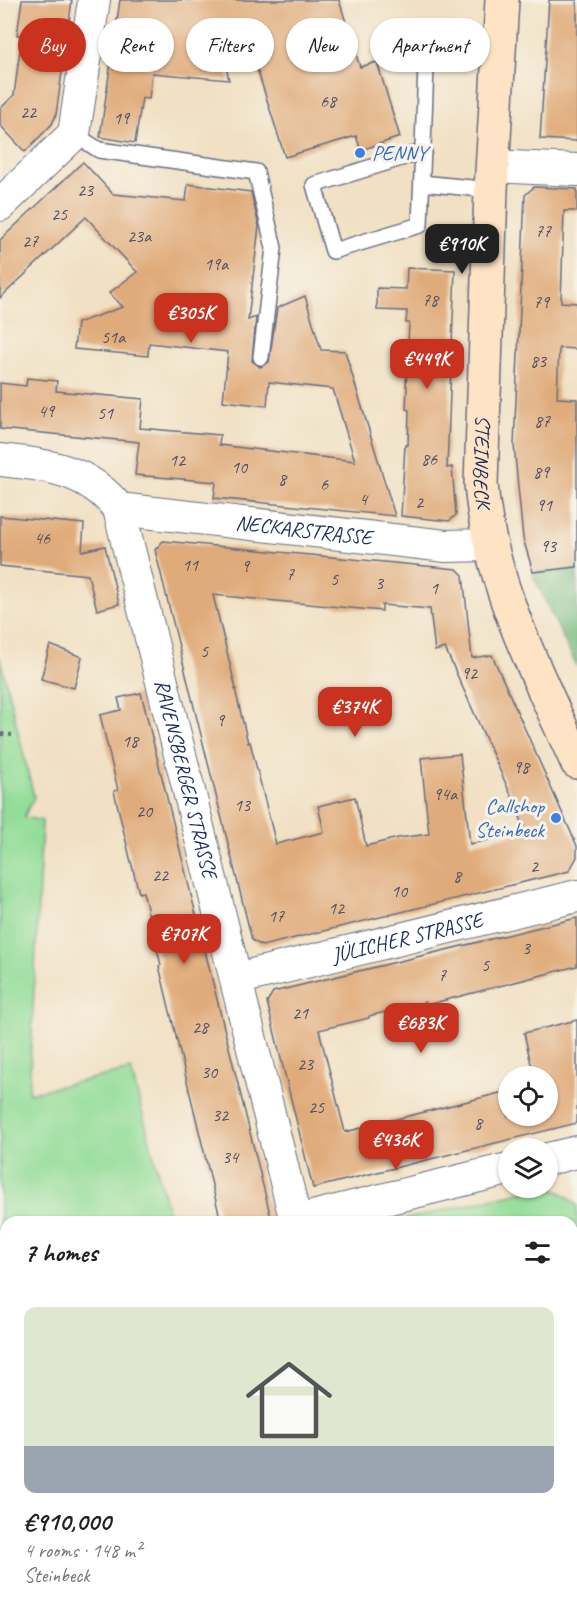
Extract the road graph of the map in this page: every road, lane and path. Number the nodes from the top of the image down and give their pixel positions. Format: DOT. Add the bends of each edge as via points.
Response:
graph roads {
  1 [pos="94,0"];
  2 [pos="502,0"];
  3 [pos="499,45"];
  4 [pos="74,134"];
  5 [pos="424,151"];
  6 [pos="577,170"];
  7 [pos="491,178"];
  8 [pos="422,183"];
  9 [pos="0,205"];
  10 [pos="261,357"];
  11 [pos="0,460"];
  12 [pos="119,509"];
  13 [pos="490,545"];
  14 [pos="0,734"];
  15 [pos="12,735"];
  16 [pos="577,762"];
  17 [pos="577,896"];
  18 [pos="236,980"];
  19 [pos="577,1152"];
  20 [pos="558,1157"];
  21 [pos="498,1172"];
  22 [pos="295,1216"];
  23 [pos="320,1216"];
  1 -- 4 [label="street"];
  2 -- 3 [label="main road, STEINBECK"];
  3 -- 5 [label="lane" via="427,40"];
  3 -- 7 [label="main road, STEINBECK"];
  4 -- 9 [label="street"];
  4 -- 10 [label="lane" via="99,150 256,172 274,248"];
  5 -- 8 [label="lane"];
  5 -- 8 [label="lane" via="314,185 333,251 420,225"];
  6 -- 7 [label="street"];
  7 -- 8 [label="lane"];
  7 -- 13 [label="main road, STEINBECK" via="481,484"];
  11 -- 12 [label="street" via="72,472 110,497"];
  12 -- 13 [label="street, NECKARSTRASSE" via="446,546"];
  12 -- 18 [label="street, RAVENSBERGER STRASSE"];
  13 -- 16 [label="main road, STEINBECK" via="528,653"];
  14 -- 15 [label="path"];
  17 -- 18 [label="street, JÜLICHER STRASSE"];
  18 -- 22 [label="street, RAVENSBERGER STRASSE"];
  19 -- 20 [label="street"];
  21 -- 23 [label="street"];
}
